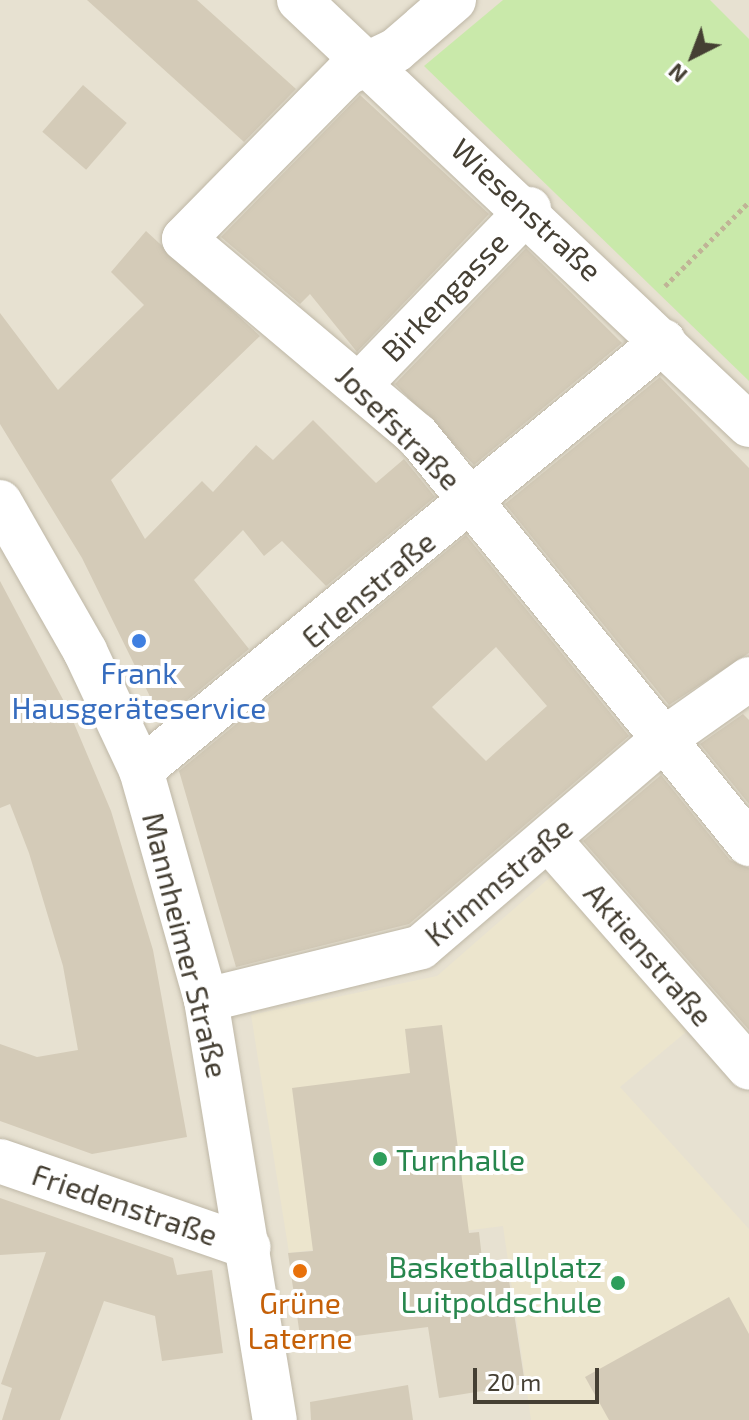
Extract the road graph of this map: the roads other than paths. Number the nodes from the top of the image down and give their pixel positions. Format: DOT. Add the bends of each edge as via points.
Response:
graph roads {
  1 [pos="299,0"];
  2 [pos="454,0"];
  3 [pos="370,61"];
  4 [pos="529,209"];
  5 [pos="664,341"];
  6 [pos="361,383"];
  7 [pos="749,425"];
  8 [pos="473,501"];
  9 [pos="0,502"];
  10 [pos="749,679"];
  11 [pos="664,739"];
  12 [pos="141,770"];
  13 [pos="549,840"];
  14 [pos="749,844"];
  15 [pos="206,1000"];
  16 [pos="749,1068"];
  17 [pos="0,1161"];
  18 [pos="249,1247"];
  19 [pos="275,1420"];
  1 -- 3 [label="street, Wiesenstraße"];
  2 -- 3 [label="street" via="396,50"];
  3 -- 4 [label="street, Wiesenstraße"];
  3 -- 6 [label="street, Josefstraße" via="346,74 184,239"];
  4 -- 5 [label="street, Wiesenstraße"];
  4 -- 6 [label="street, Birkengasse"];
  5 -- 7 [label="street, Wiesenstraße"];
  5 -- 8 [label="street, Erlenstraße"];
  6 -- 8 [label="street, Josefstraße"];
  8 -- 11 [label="street, Josefstraße"];
  8 -- 12 [label="street, Erlenstraße"];
  9 -- 12 [label="street, Mannheimer Straße" via="85,651"];
  10 -- 11 [label="street, Krimmstraße"];
  11 -- 13 [label="street, Krimmstraße"];
  11 -- 14 [label="street, Josefstraße"];
  12 -- 15 [label="street, Mannheimer Straße"];
  13 -- 15 [label="street, Krimmstraße" via="421,947"];
  13 -- 16 [label="street, Aktienstraße"];
  15 -- 18 [label="street, Mannheimer Straße"];
  17 -- 18 [label="street, Friedenstraße"];
  18 -- 19 [label="street, Mannheimer Straße"];
}
